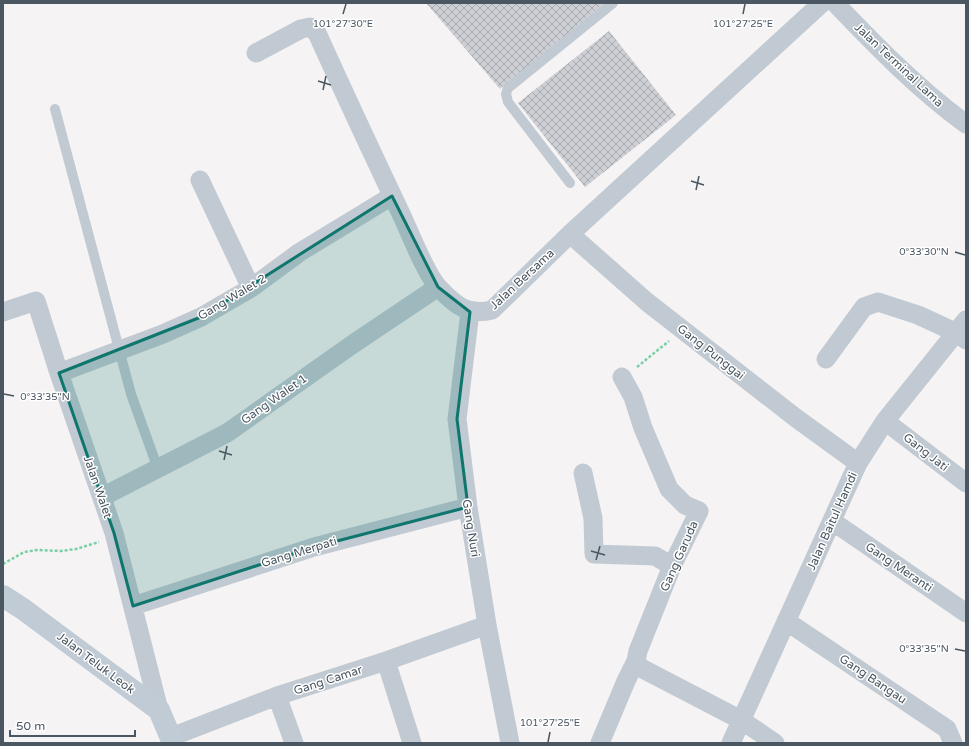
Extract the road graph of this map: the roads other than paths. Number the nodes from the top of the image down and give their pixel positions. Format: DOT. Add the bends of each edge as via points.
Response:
graph roads {
  1 [pos="613,3"];
  2 [pos="822,3"];
  3 [pos="835,3"];
  4 [pos="256,53"];
  5 [pos="55,110"];
  6 [pos="966,124"];
  7 [pos="200,180"];
  8 [pos="570,183"];
  9 [pos="392,196"];
  10 [pos="570,234"];
  11 [pos="438,287"];
  12 [pos="251,288"];
  13 [pos="3,312"];
  14 [pos="470,312"];
  15 [pos="963,331"];
  16 [pos="119,351"];
  17 [pos="826,359"];
  18 [pos="59,373"];
  19 [pos="622,376"];
  20 [pos="885,421"];
  21 [pos="858,463"];
  22 [pos="158,469"];
  23 [pos="583,473"];
  24 [pos="966,483"];
  25 [pos="102,497"];
  26 [pos="468,507"];
  27 [pos="832,521"];
  28 [pos="672,566"];
  29 [pos="3,596"];
  30 [pos="133,606"];
  31 [pos="966,613"];
  32 [pos="786,621"];
  33 [pos="487,625"];
  34 [pos="386,661"];
  35 [pos="636,661"];
  36 [pos="277,696"];
  37 [pos="159,710"];
  38 [pos="741,720"];
  39 [pos="172,740"];
  40 [pos="294,743"];
  41 [pos="412,743"];
  42 [pos="510,743"];
  43 [pos="600,743"];
  44 [pos="731,743"];
  45 [pos="775,743"];
  46 [pos="953,743"];
  1 -- 8 [label="lane" via="508,88 506,94 508,102"];
  2 -- 10 [label="street, Jalan Bersama"];
  3 -- 6 [label="street, Jalan Terminal Lama" via="873,43 944,108"];
  4 -- 9 [label="street" via="301,29 310,27 316,33"];
  5 -- 16 [label="lane"];
  7 -- 12 [label="street"];
  9 -- 11 [label="street"];
  9 -- 12 [label="street, Gang Walet 2" via="300,252"];
  10 -- 14 [label="street, Jalan Bersama" via="492,310"];
  10 -- 21 [label="street, Gang Punggai" via="647,302"];
  11 -- 14 [label="street"];
  11 -- 22 [label="street, Gang Walet 1" via="227,433"];
  12 -- 16 [label="street, Gang Walet 2" via="201,317"];
  13 -- 18 [label="street, Jalan Walet" via="36,301"];
  14 -- 26 [label="street, Gang Nuri" via="457,419"];
  15 -- 17 [label="street" via="878,302 864,307"];
  15 -- 20 [label="street, Jalan Baitul Hamdi"];
  16 -- 18 [label="street, Gang Walet 2"];
  16 -- 22 [label="lane" via="131,394"];
  18 -- 25 [label="street, Jalan Walet"];
  19 -- 28 [label="street, Gang Garuda" via="670,489 686,505 699,511"];
  20 -- 21 [label="street, Jalan Baitul Hamdi"];
  20 -- 24 [label="street, Gang Jati"];
  21 -- 27 [label="street, Jalan Baitul Hamdi"];
  22 -- 25 [label="street, Gang Walet 1"];
  23 -- 28 [label="street" via="593,518 594,554 655,556"];
  25 -- 30 [label="street, Jalan Walet"];
  26 -- 30 [label="street, Gang Merpati" via="314,547"];
  26 -- 33 [label="street, Gang Nuri"];
  27 -- 31 [label="street, Gang Meranti"];
  27 -- 32 [label="street, Jalan Baitul Hamdi"];
  28 -- 35 [label="street, Gang Garuda"];
  29 -- 37 [label="street, Jalan Teluk Leok"];
  30 -- 37 [label="street, Jalan Walet"];
  32 -- 38 [label="street, Jalan Baitul Hamdi"];
  32 -- 46 [label="street, Gang Bangau" via="948,729"];
  33 -- 34 [label="street, Gang Camar"];
  33 -- 42 [label="street, Gang Nuri"];
  34 -- 36 [label="street, Gang Camar"];
  34 -- 41 [label="street"];
  35 -- 38 [label="street" via="641,668"];
  35 -- 43 [label="street, Gang Garuda"];
  36 -- 39 [label="street, Gang Camar"];
  36 -- 40 [label="street"];
  37 -- 39 [label="street, Jalan Teluk Leok"];
  38 -- 44 [label="street, Jalan Baitul Hamdi"];
  38 -- 45 [label="street"];
}
